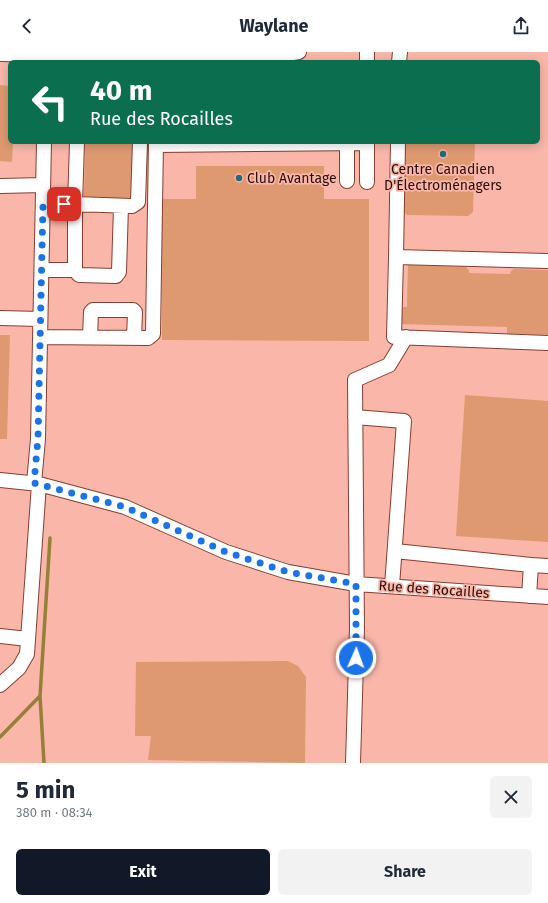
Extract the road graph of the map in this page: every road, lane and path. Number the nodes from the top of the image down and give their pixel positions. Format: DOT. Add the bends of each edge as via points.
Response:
graph roads {
  1 [pos="299,52"];
  2 [pos="0,54"];
  3 [pos="43,57"];
  4 [pos="142,60"];
  5 [pos="157,60"];
  6 [pos="44,144"];
  7 [pos="77,144"];
  8 [pos="140,144"];
  9 [pos="156,144"];
  10 [pos="347,144"];
  11 [pos="367,144"];
  12 [pos="398,144"];
  13 [pos="347,181"];
  14 [pos="367,182"];
  15 [pos="43,184"];
  16 [pos="0,186"];
  17 [pos="43,203"];
  18 [pos="75,204"];
  19 [pos="121,206"];
  20 [pos="396,258"];
  21 [pos="548,261"];
  22 [pos="42,270"];
  23 [pos="75,270"];
  24 [pos="0,318"];
  25 [pos="40,319"];
  26 [pos="40,337"];
  27 [pos="90,337"];
  28 [pos="406,337"];
  29 [pos="134,338"];
  30 [pos="548,343"];
  31 [pos="355,417"];
  32 [pos="0,480"];
  33 [pos="36,483"];
  34 [pos="395,552"];
  35 [pos="531,565"];
  36 [pos="548,566"];
  37 [pos="356,584"];
  38 [pos="392,586"];
  39 [pos="529,596"];
  40 [pos="548,597"];
  41 [pos="0,636"];
  42 [pos="28,638"];
  43 [pos="0,685"];
  44 [pos="353,763"];
  1 -- 5 [label="street" via="280,56"];
  2 -- 3 [label="street"];
  3 -- 4 [label="street"];
  4 -- 5 [label="street"];
  6 -- 15 [label="street"];
  7 -- 18 [label="street"];
  8 -- 19 [label="street" via="138,202 132,206"];
  9 -- 29 [label="street" via="153,334 148,338"];
  10 -- 13 [label="street"];
  11 -- 14 [label="street"];
  12 -- 20 [label="street"];
  15 -- 16 [label="street"];
  15 -- 17 [label="street"];
  17 -- 18 [label="street"];
  17 -- 22 [label="street"];
  18 -- 19 [label="street"];
  18 -- 23 [label="street"];
  19 -- 23 [label="street" via="119,272 116,276 79,275"];
  20 -- 21 [label="street"];
  20 -- 28 [label="street" via="394,337"];
  22 -- 23 [label="street"];
  22 -- 25 [label="street"];
  24 -- 25 [label="street"];
  25 -- 26 [label="street"];
  26 -- 27 [label="street"];
  26 -- 33 [label="street"];
  27 -- 29 [label="street"];
  27 -- 29 [label="street" via="93,310 133,310"];
  28 -- 30 [label="street"];
  28 -- 31 [label="street" via="389,366 355,380"];
  31 -- 34 [label="street" via="404,421"];
  31 -- 37 [label="street"];
  32 -- 33 [label="street, Rue des Rocailles"];
  33 -- 37 [label="street, Rue des Rocailles" via="125,507 226,552 288,572"];
  33 -- 42 [label="street"];
  34 -- 35 [label="street"];
  34 -- 38 [label="street"];
  35 -- 36 [label="street"];
  35 -- 39 [label="street"];
  37 -- 38 [label="street, Rue des Rocailles"];
  37 -- 44 [label="street"];
  38 -- 39 [label="street, Rue des Rocailles"];
  39 -- 40 [label="street, Rue des Rocailles"];
  41 -- 42 [label="street"];
  42 -- 43 [label="street" via="27,654 19,668"];
}
